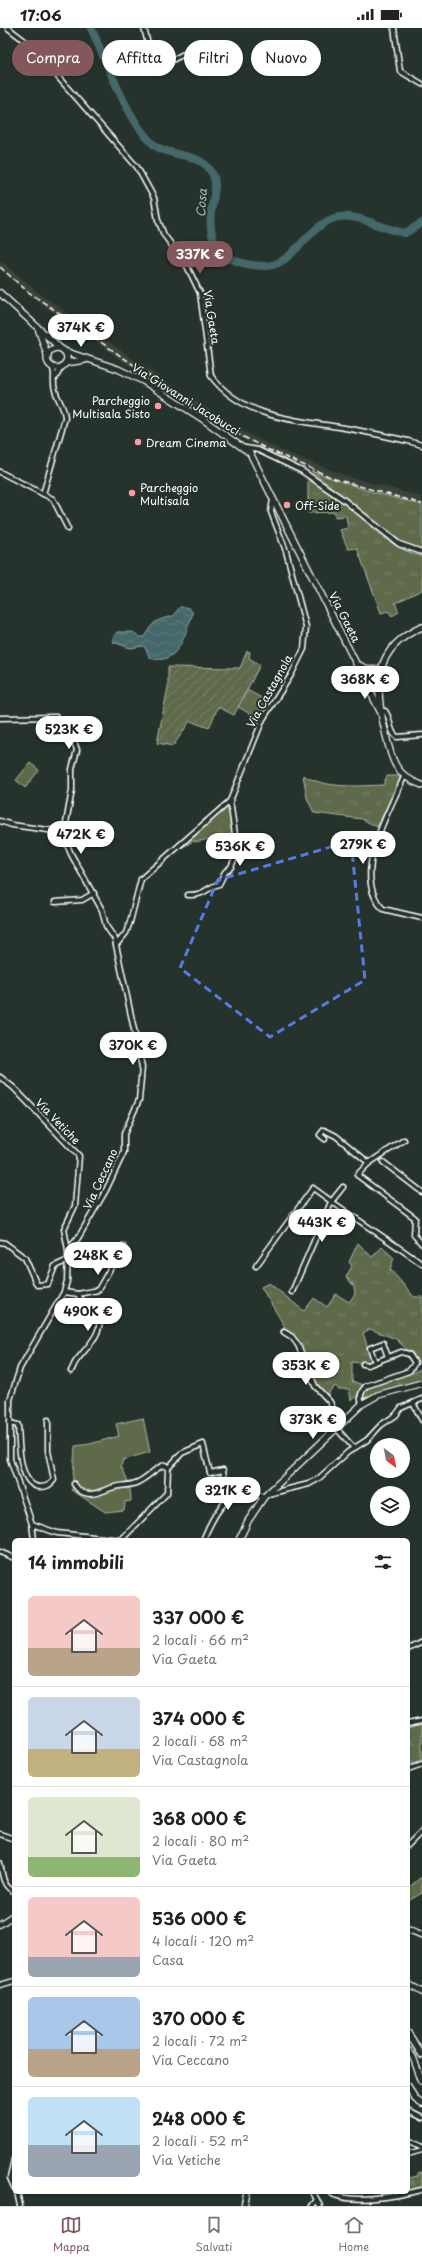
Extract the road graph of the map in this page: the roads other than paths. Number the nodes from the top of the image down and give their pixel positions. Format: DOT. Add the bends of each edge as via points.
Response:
graph roads {
  1 [pos="8,28"];
  2 [pos="144,28"];
  3 [pos="394,28"];
  4 [pos="184,54"];
  5 [pos="422,84"];
  6 [pos="0,293"];
  7 [pos="36,326"];
  8 [pos="62,349"];
  9 [pos="48,357"];
  10 [pos="91,360"];
  11 [pos="63,364"];
  12 [pos="51,365"];
  13 [pos="55,389"];
  14 [pos="422,445"];
  15 [pos="246,448"];
  16 [pos="0,472"];
  17 [pos="43,494"];
  18 [pos="273,499"];
  19 [pos="68,529"];
  20 [pos="422,552"];
  21 [pos="422,627"];
  22 [pos="358,665"];
  23 [pos="381,669"];
  24 [pos="367,682"];
  25 [pos="378,683"];
  26 [pos="380,710"];
  27 [pos="0,718"];
  28 [pos="422,735"];
  29 [pos="404,777"];
  30 [pos="422,785"];
  31 [pos="230,801"];
  32 [pos="0,821"];
  33 [pos="64,834"];
  34 [pos="94,893"];
  35 [pos="188,895"];
  36 [pos="55,902"];
  37 [pos="422,918"];
  38 [pos="116,945"];
  39 [pos="0,1077"];
  40 [pos="325,1140"];
  41 [pos="404,1140"];
  42 [pos="383,1162"];
  43 [pos="369,1163"];
  44 [pos="343,1186"];
  45 [pos="422,1192"];
  46 [pos="331,1202"];
  47 [pos="0,1242"];
  48 [pos="422,1244"];
  49 [pos="123,1246"];
  50 [pos="68,1250"];
  51 [pos="66,1261"];
  52 [pos="422,1264"];
  53 [pos="256,1266"];
  54 [pos="64,1292"];
  55 [pos="292,1292"];
  56 [pos="78,1294"];
  57 [pos="284,1332"];
  58 [pos="388,1357"];
  59 [pos="375,1362"];
  60 [pos="363,1364"];
  61 [pos="71,1371"];
  62 [pos="422,1383"];
  63 [pos="422,1399"];
  64 [pos="413,1403"];
  65 [pos="362,1404"];
  66 [pos="48,1420"];
  67 [pos="422,1420"];
  68 [pos="10,1423"];
  69 [pos="338,1428"];
  70 [pos="353,1447"];
  71 [pos="168,1468"];
  72 [pos="74,1484"];
  73 [pos="266,1495"];
  74 [pos="228,1498"];
  75 [pos="32,1524"];
  76 [pos="34,1538"];
  77 [pos="103,1538"];
  78 [pos="123,1538"];
  79 [pos="204,1538"];
  80 [pos="240,1538"];
  81 [pos="0,1552"];
  82 [pos="12,1557"];
  83 [pos="422,1642"];
  84 [pos="410,1648"];
  85 [pos="422,1721"];
  86 [pos="410,1724"];
  87 [pos="422,1764"];
  88 [pos="410,1768"];
  89 [pos="422,1831"];
  90 [pos="0,1834"];
  91 [pos="12,1838"];
  92 [pos="410,1843"];
  93 [pos="0,1863"];
  94 [pos="12,1890"];
  95 [pos="12,1916"];
  96 [pos="0,1924"];
  97 [pos="410,1930"];
  98 [pos="422,1935"];
  99 [pos="12,1982"];
  100 [pos="0,1985"];
  101 [pos="410,1985"];
  102 [pos="422,1992"];
  103 [pos="410,2036"];
  104 [pos="410,2055"];
  105 [pos="422,2055"];
  106 [pos="422,2082"];
  107 [pos="410,2090"];
  108 [pos="422,2104"];
  109 [pos="410,2112"];
  110 [pos="422,2118"];
  111 [pos="410,2141"];
  112 [pos="422,2149"];
  113 [pos="410,2153"];
  114 [pos="12,2168"];
  115 [pos="12,2182"];
  116 [pos="422,2190"];
  117 [pos="410,2192"];
  118 [pos="17,2194"];
  119 [pos="247,2194"];
  120 [pos="313,2194"];
  121 [pos="334,2194"];
  122 [pos="398,2194"];
  123 [pos="316,2201"];
  124 [pos="20,2206"];
  125 [pos="244,2206"];
  126 [pos="312,2206"];
  127 [pos="320,2206"];
  1 -- 14 [label="street, Via Gaeta" via="29,44 146,180 154,198 164,235 186,264 200,293 211,376 218,385 240,402 261,413"];
  2 -- 4 [label="street" via="154,69"];
  3 -- 5 [label="street" via="400,71"];
  6 -- 7 [label="main road"];
  7 -- 8 [label="main road"];
  7 -- 9 [label="main road"];
  8 -- 9 [label="main road" via="52,350"];
  8 -- 10 [label="main road"];
  8 -- 11 [label="main road" via="66,355"];
  9 -- 12 [label="main road"];
  10 -- 11 [label="main road"];
  10 -- 15 [label="main road, Via Giovanni Jacobucci" via="143,381"];
  11 -- 12 [label="main road"];
  11 -- 13 [label="street" via="57,374"];
  12 -- 13 [label="street" via="55,373"];
  13 -- 17 [label="street" via="65,411 65,418"];
  15 -- 18 [label="main road, Via Gaeta" via="256,462"];
  15 -- 20 [label="street" via="258,450 302,471 344,500 399,544"];
  16 -- 17 [label="street"];
  17 -- 19 [label="street" via="57,504"];
  18 -- 22 [label="main road, Via Gaeta"];
  18 -- 31 [label="street, Via Castagnola" via="270,512 286,551 306,627 304,649 263,719"];
  21 -- 23 [label="main road" via="412,631 391,650"];
  22 -- 23 [label="main road" via="369,670"];
  22 -- 24 [label="main road, Via Gaeta"];
  23 -- 25 [label="main road"];
  24 -- 25 [label="main road" via="372,685"];
  24 -- 26 [label="main road, Via Gaeta"];
  25 -- 26 [label="main road"];
  26 -- 28 [label="street" via="388,714 393,734 397,737"];
  26 -- 29 [label="main road" via="394,765"];
  27 -- 33 [label="street" via="56,717 71,733 77,750 72,769 72,790"];
  29 -- 30 [label="main road"];
  29 -- 37 [label="street" via="379,831 369,875 377,903 383,909"];
  31 -- 35 [label="street" via="236,847 232,867 224,874 219,884 212,886 203,894"];
  31 -- 38 [label="street, Via Castagnola" via="141,879 130,922"];
  32 -- 33 [label="street"];
  33 -- 34 [label="street, Via Ceccano" via="71,854"];
  34 -- 36 [label="street" via="82,900"];
  34 -- 38 [label="street, Via Ceccano"];
  38 -- 50 [label="street, Via Ceccano" via="142,1067 139,1100 124,1134 124,1152 106,1190 78,1238"];
  39 -- 50 [label="street, Via Vetiche" via="14,1088 79,1156 75,1206 64,1229"];
  40 -- 43 [label="street" via="320,1135 324,1130 336,1136"];
  41 -- 43 [label="street"];
  42 -- 45 [label="street"];
  43 -- 48 [label="street" via="357,1175 415,1218 414,1235"];
  44 -- 46 [label="street"];
  46 -- 52 [label="street"];
  46 -- 53 [label="street" via="313,1188"];
  46 -- 55 [label="street"];
  47 -- 51 [label="street" via="5,1242 25,1258 38,1285 48,1284 55,1266"];
  49 -- 56 [label="street" via="98,1290"];
  50 -- 51 [label="street, Via Vetiche"];
  51 -- 54 [label="street, Via Vetiche" via="67,1281"];
  54 -- 56 [label="street"];
  54 -- 68 [label="street" via="20,1368 10,1400"];
  56 -- 61 [label="street" via="84,1306 96,1313 99,1322 96,1336 75,1361"];
  57 -- 69 [label="street" via="298,1345 315,1386 330,1402"];
  58 -- 59 [label="street"];
  58 -- 59 [label="street" via="383,1343 370,1348"];
  58 -- 65 [label="street" via="406,1352 413,1359 414,1366 409,1371 366,1386 360,1396"];
  59 -- 60 [label="street"];
  62 -- 65 [label="main road" via="378,1395"];
  63 -- 64 [label="street"];
  64 -- 67 [label="street"];
  64 -- 70 [label="street" via="401,1408 367,1440"];
  65 -- 69 [label="main road"];
  66 -- 68 [label="street" via="48,1451 54,1480 42,1487 32,1484 25,1474 19,1451 18,1425"];
  68 -- 75 [label="street" via="10,1458"];
  69 -- 70 [label="street"];
  69 -- 73 [label="main road"];
  70 -- 73 [label="street" via="314,1482"];
  71 -- 72 [label="street" via="162,1466 138,1482 110,1488 103,1493 85,1493 78,1490"];
  71 -- 74 [label="street" via="182,1453 203,1444 210,1474 223,1470"];
  71 -- 78 [label="street" via="167,1493"];
  73 -- 74 [label="street" via="239,1495"];
  73 -- 80 [label="main road"];
  74 -- 79 [label="street" via="219,1509"];
  75 -- 76 [label="street"];
  75 -- 77 [label="street" via="57,1533"];
  81 -- 82 [label="street"];
  83 -- 84 [label="street"];
  85 -- 86 [label="street"];
  87 -- 88 [label="street"];
  89 -- 92 [label="street"];
  90 -- 91 [label="street"];
  93 -- 94 [label="street" via="5,1882"];
  95 -- 96 [label="main road"];
  97 -- 98 [label="main road"];
  99 -- 100 [label="street"];
  101 -- 102 [label="main road"];
  103 -- 105 [label="main road"];
  104 -- 106 [label="main road"];
  107 -- 108 [label="main road" via="415,2099"];
  109 -- 110 [label="street"];
  111 -- 112 [label="street"];
  112 -- 113 [label="street"];
  114 -- 115 [label="street"];
  116 -- 117 [label="street"];
  118 -- 124 [label="street"];
  119 -- 125 [label="main road"];
  120 -- 123 [label="street"];
  121 -- 122 [label="street" via="345,2198 368,2199"];
  123 -- 126 [label="street"];
  123 -- 127 [label="street"];
}
